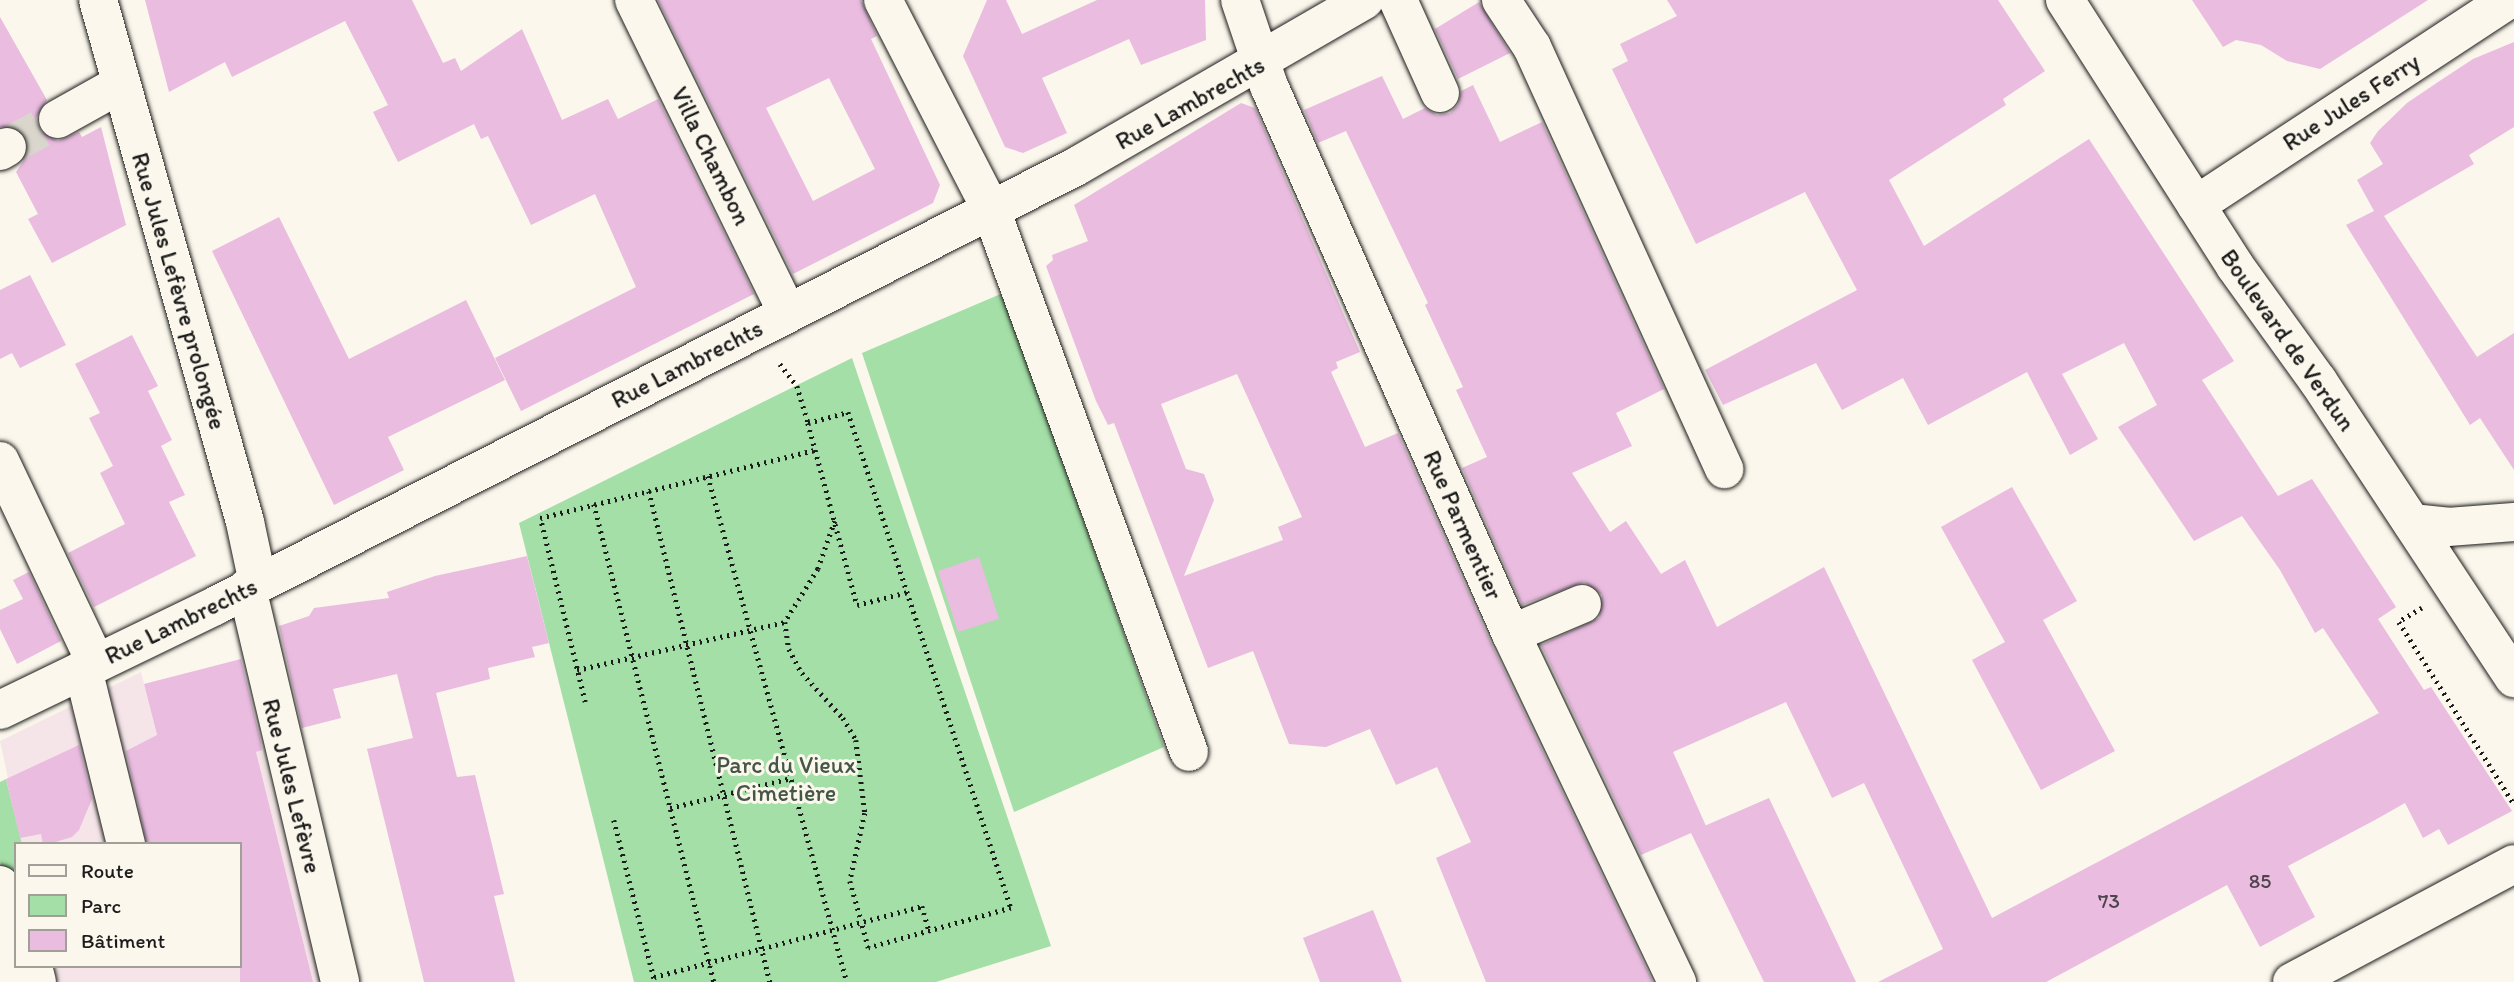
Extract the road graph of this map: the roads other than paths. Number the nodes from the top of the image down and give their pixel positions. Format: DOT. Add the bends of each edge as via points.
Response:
graph roads {
  1 [pos="98,0"];
  2 [pos="634,0"];
  3 [pos="883,0"];
  4 [pos="1240,0"];
  5 [pos="1364,0"];
  6 [pos="1398,0"];
  7 [pos="1501,0"];
  8 [pos="2065,0"];
  9 [pos="2508,0"];
  10 [pos="1261,63"];
  11 [pos="119,85"];
  12 [pos="1440,93"];
  13 [pos="58,119"];
  14 [pos="2196,205"];
  15 [pos="990,207"];
  16 [pos="787,312"];
  17 [pos="0,461"];
  18 [pos="1724,469"];
  19 [pos="2514,522"];
  20 [pos="2412,523"];
  21 [pos="252,586"];
  22 [pos="1582,604"];
  23 [pos="1511,634"];
  24 [pos="89,666"];
  25 [pos="2514,678"];
  26 [pos="0,710"];
  27 [pos="1189,752"];
  28 [pos="126,842"];
  29 [pos="2514,864"];
  30 [pos="0,885"];
  31 [pos="14,914"];
  32 [pos="0,922"];
  33 [pos="1,982"];
  34 [pos="340,982"];
  35 [pos="1677,982"];
  36 [pos="2292,982"];
  1 -- 11 [label="street, Rue Jules Lefèvre prolongée"];
  2 -- 16 [label="street, Villa Chambon"];
  3 -- 15 [label="street"];
  4 -- 10 [label="street, Rue Parmentier"];
  5 -- 10 [label="street, Rue Lambrechts"];
  6 -- 12 [label="street"];
  7 -- 18 [label="street" via="1532,47"];
  8 -- 14 [label="street, Boulevard de Verdun"];
  9 -- 14 [label="street, Rue Jules Ferry"];
  10 -- 15 [label="street, Rue Lambrechts" via="1077,166"];
  10 -- 23 [label="street, Rue Parmentier"];
  11 -- 13 [label="street"];
  11 -- 21 [label="street, Rue Jules Lefèvre prolongée" via="242,509"];
  14 -- 20 [label="street, Boulevard de Verdun"];
  15 -- 16 [label="street, Rue Lambrechts"];
  15 -- 27 [label="street"];
  16 -- 21 [label="street, Rue Lambrechts"];
  17 -- 24 [label="street"];
  19 -- 20 [label="street" via="2448,527"];
  20 -- 25 [label="street, Boulevard de Verdun"];
  21 -- 24 [label="street, Rue Lambrechts"];
  21 -- 34 [label="street, Rue Jules Lefèvre"];
  22 -- 23 [label="street"];
  23 -- 35 [label="street, Rue Parmentier"];
  24 -- 26 [label="street, Rue Lambrechts"];
  24 -- 28 [label="street"];
  29 -- 36 [label="street"];
  30 -- 31 [label="street"];
  32 -- 33 [label="street" via="5,946"];
}
